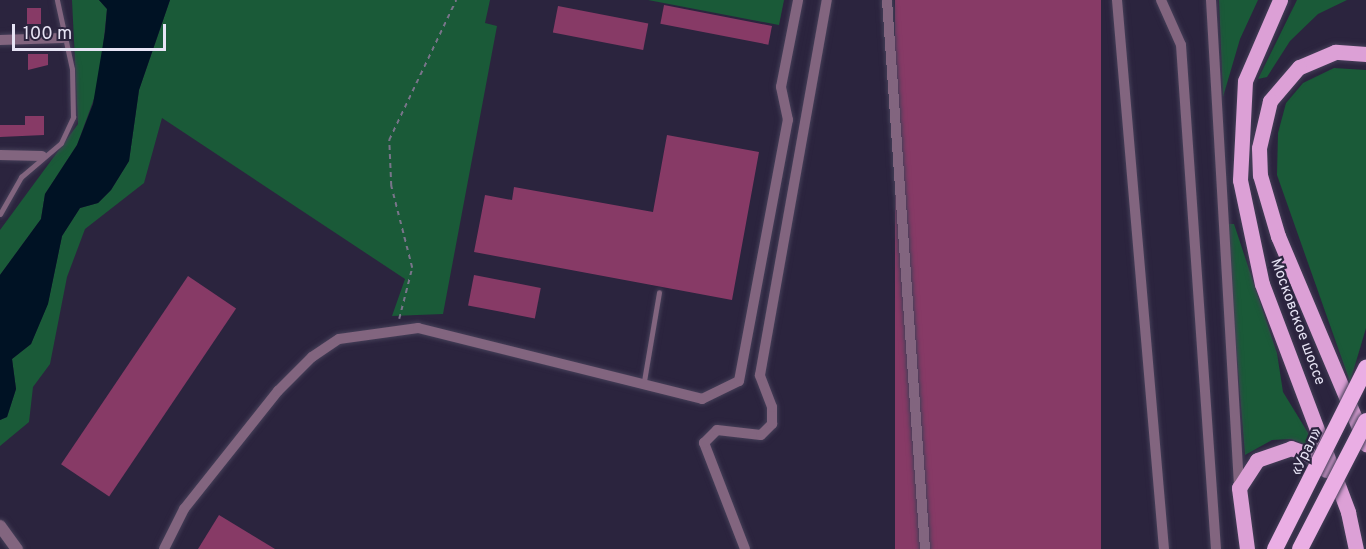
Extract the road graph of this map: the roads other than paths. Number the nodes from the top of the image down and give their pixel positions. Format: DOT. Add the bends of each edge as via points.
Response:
graph roads {
  1 [pos="57,0"];
  2 [pos="798,0"];
  3 [pos="827,0"];
  4 [pos="887,0"];
  5 [pos="1117,0"];
  6 [pos="1161,0"];
  7 [pos="1211,0"];
  8 [pos="1280,0"];
  9 [pos="62,38"];
  10 [pos="0,40"];
  11 [pos="1366,54"];
  12 [pos="0,155"];
  13 [pos="42,156"];
  14 [pos="0,214"];
  15 [pos="659,292"];
  16 [pos="1366,368"];
  17 [pos="644,381"];
  18 [pos="1366,422"];
  19 [pos="1366,444"];
  20 [pos="1337,482"];
  21 [pos="1239,488"];
  22 [pos="0,526"];
  23 [pos="17,549"];
  24 [pos="164,549"];
  25 [pos="745,549"];
  26 [pos="925,549"];
  27 [pos="1164,549"];
  28 [pos="1216,549"];
  29 [pos="1247,549"];
  30 [pos="1275,549"];
  31 [pos="1300,549"];
  32 [pos="1356,549"];
  1 -- 9 [label="lane"];
  2 -- 17 [label="street" via="781,87 788,120 739,381 702,399"];
  3 -- 25 [label="street" via="760,375 772,407 772,424 753,436 717,430 704,443"];
  4 -- 26 [label="street"];
  5 -- 27 [label="street"];
  6 -- 28 [label="street" via="1180,45"];
  7 -- 21 [label="street"];
  8 -- 20 [label="main road, Московское шоссе" via="1245,81 1240,180 1262,284"];
  9 -- 10 [label="street"];
  9 -- 13 [label="lane" via="72,69 73,117 61,143"];
  11 -- 19 [label="main road" via="1319,56 1282,82 1270,101 1259,157 1278,237"];
  12 -- 13 [label="street"];
  13 -- 14 [label="lane" via="21,177"];
  15 -- 17 [label="lane"];
  16 -- 30 [label="highway, «Урал», bridge"];
  17 -- 24 [label="street" via="397,327 339,339 312,357 184,509"];
  18 -- 31 [label="highway, bridge"];
  20 -- 21 [label="main road" via="1310,455 1278,449 1257,460"];
  20 -- 32 [label="main road, Московское шоссе"];
  21 -- 29 [label="main road"];
  22 -- 23 [label="street"];
}
